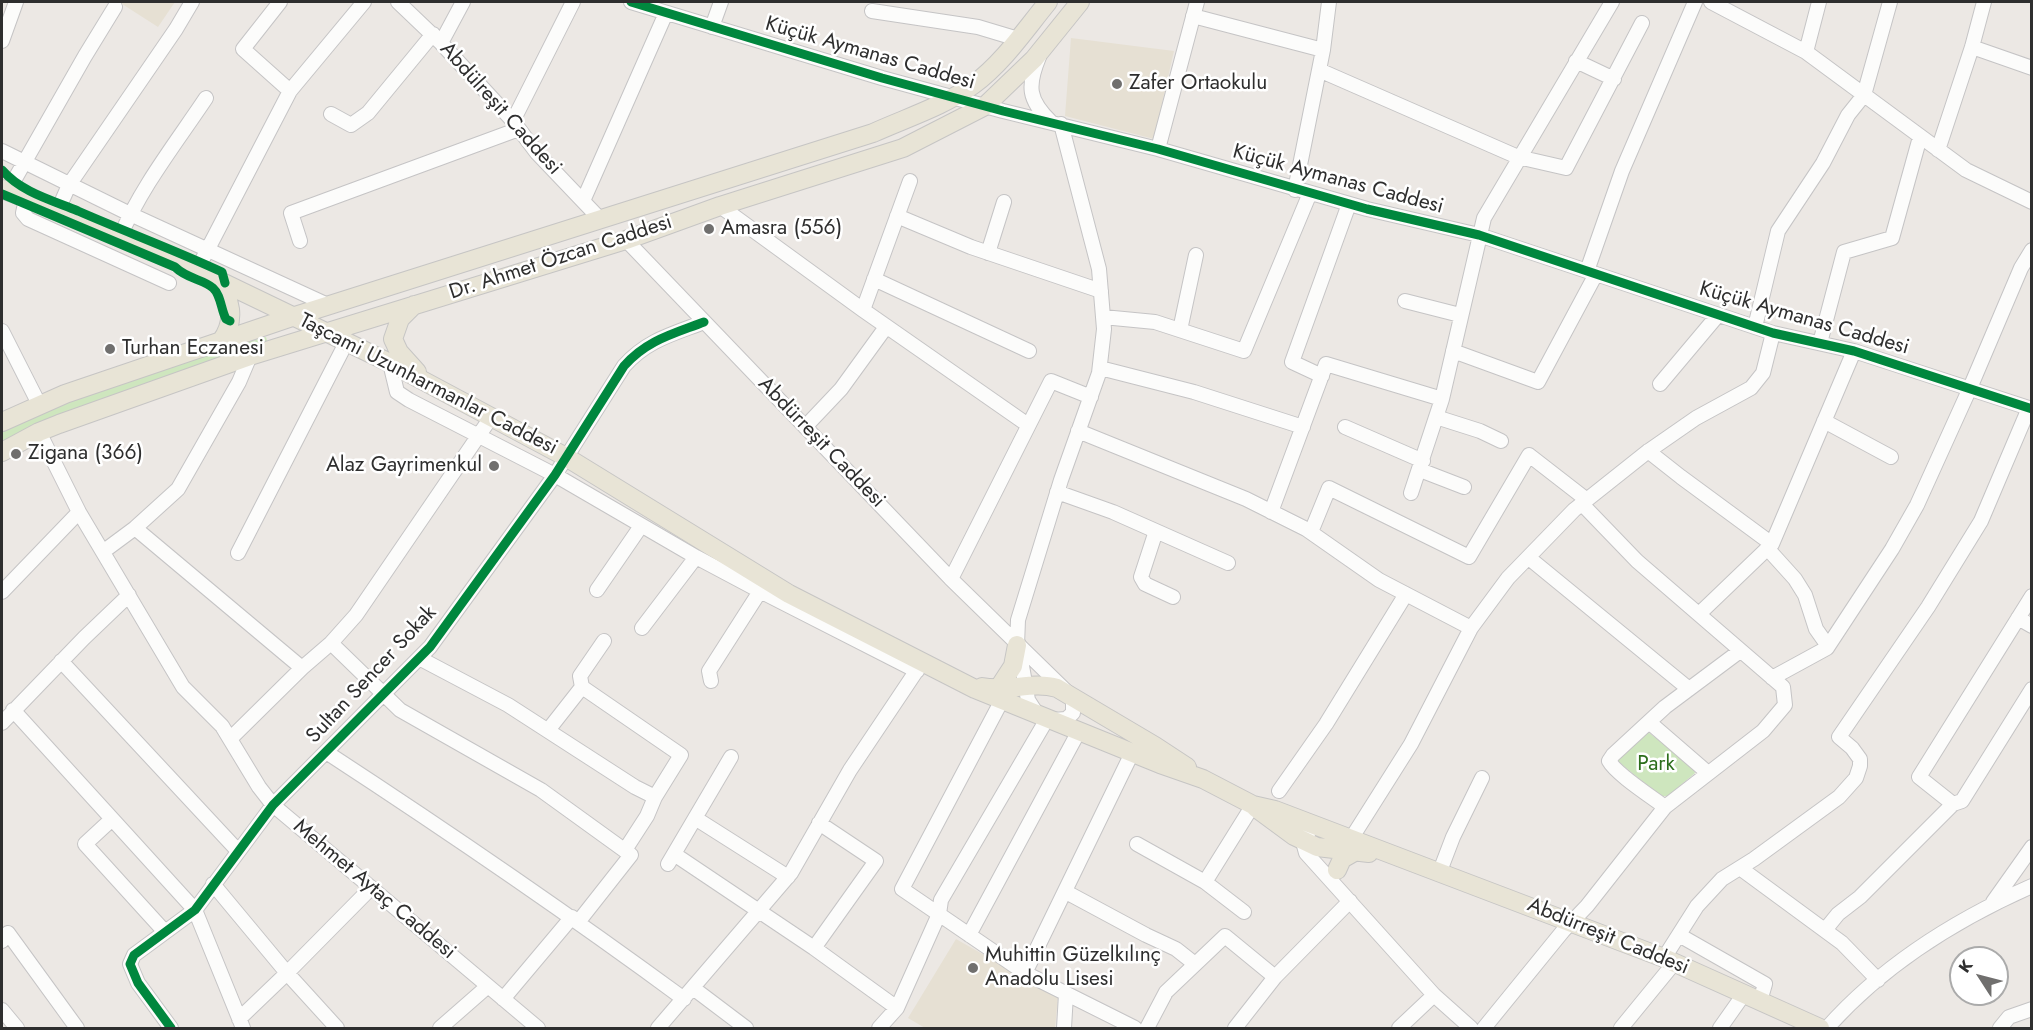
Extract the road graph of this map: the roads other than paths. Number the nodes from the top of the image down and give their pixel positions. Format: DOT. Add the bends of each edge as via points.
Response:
graph roads {
  1 [pos="16,2"];
  2 [pos="192,2"];
  3 [pos="280,2"];
  4 [pos="364,2"];
  5 [pos="398,2"];
  6 [pos="463,2"];
  7 [pos="573,2"];
  8 [pos="634,2"];
  9 [pos="721,2"];
  10 [pos="1048,2"];
  11 [pos="1080,2"];
  12 [pos="1197,2"];
  13 [pos="1329,2"];
  14 [pos="1612,2"];
  15 [pos="1695,2"];
  16 [pos="1712,2"];
  17 [pos="1819,2"];
  18 [pos="1890,2"];
  19 [pos="1984,2"];
  20 [pos="115,7"];
  21 [pos="872,11"];
  22 [pos="666,13"];
  23 [pos="1193,16"];
  24 [pos="1642,23"];
  25 [pos="712,27"];
  26 [pos="437,38"];
  27 [pos="1018,39"];
  28 [pos="2,41"];
  29 [pos="1972,47"];
  30 [pos="1043,48"];
  31 [pos="1323,50"];
  32 [pos="1806,52"];
  33 [pos="1576,61"];
  34 [pos="2031,68"];
  35 [pos="1319,70"];
  36 [pos="1614,79"];
  37 [pos="290,91"];
  38 [pos="1864,95"];
  39 [pos="953,97"];
  40 [pos="206,98"];
  41 [pos="985,106"];
  42 [pos="331,114"];
  43 [pos="1056,123"];
  44 [pos="516,125"];
  45 [pos="1920,136"];
  46 [pos="1158,149"];
  47 [pos="1938,150"];
  48 [pos="2,152"];
  49 [pos="1518,157"];
  50 [pos="24,162"];
  51 [pos="909,181"];
  52 [pos="69,185"];
  53 [pos="5,190"];
  54 [pos="1295,190"];
  55 [pos="1310,193"];
  56 [pos="26,198"];
  57 [pos="583,201"];
  58 [pos="1004,202"];
  59 [pos="2031,202"];
  60 [pos="1349,204"];
  61 [pos="720,206"];
  62 [pos="58,210"];
  63 [pos="130,214"];
  64 [pos="897,216"];
  65 [pos="600,219"];
  66 [pos="1479,235"];
  67 [pos="120,237"];
  68 [pos="300,240"];
  69 [pos="626,240"];
  70 [pos="206,249"];
  71 [pos="2031,250"];
  72 [pos="988,253"];
  73 [pos="1196,255"];
  74 [pos="197,270"];
  75 [pos="1592,273"];
  76 [pos="214,278"];
  77 [pos="874,279"];
  78 [pos="169,284"];
  79 [pos="1101,291"];
  80 [pos="1406,301"];
  81 [pos="416,304"];
  82 [pos="330,306"];
  83 [pos="863,310"];
  84 [pos="1460,315"];
  85 [pos="1718,315"];
  86 [pos="295,316"];
  87 [pos="1103,317"];
  88 [pos="704,322"];
  89 [pos="886,327"];
  90 [pos="1755,327"];
  91 [pos="1180,330"];
  92 [pos="2,331"];
  93 [pos="327,332"];
  94 [pos="1773,333"];
  95 [pos="221,341"];
  96 [pos="347,341"];
  97 [pos="1820,343"];
  98 [pos="1029,351"];
  99 [pos="1453,351"];
  100 [pos="1854,351"];
  101 [pos="250,356"];
  102 [pos="390,363"];
  103 [pos="1100,368"];
  104 [pos="1322,376"];
  105 [pos="427,382"];
  106 [pos="1660,384"];
  107 [pos="1970,388"];
  108 [pos="1090,397"];
  109 [pos="1442,399"];
  110 [pos="39,404"];
  111 [pos="2030,408"];
  112 [pos="492,416"];
  113 [pos="1436,417"];
  114 [pos="1824,421"];
  115 [pos="2,422"];
  116 [pos="1028,425"];
  117 [pos="805,427"];
  118 [pos="1303,427"];
  119 [pos="1345,427"];
  120 [pos="1078,431"];
  121 [pos="39,432"];
  122 [pos="479,435"];
  123 [pos="1501,441"];
  124 [pos="1648,451"];
  125 [pos="2,452"];
  126 [pos="566,457"];
  127 [pos="1891,457"];
  128 [pos="1421,465"];
  129 [pos="555,475"];
  130 [pos="1464,487"];
  131 [pos="1057,492"];
  132 [pos="1411,494"];
  133 [pos="1584,502"];
  134 [pos="79,512"];
  135 [pos="1271,512"];
  136 [pos="641,526"];
  137 [pos="135,528"];
  138 [pos="1155,531"];
  139 [pos="1311,532"];
  140 [pos="1770,546"];
  141 [pos="104,551"];
  142 [pos="238,553"];
  143 [pos="696,557"];
  144 [pos="1529,558"];
  145 [pos="1228,563"];
  146 [pos="951,579"];
  147 [pos="763,586"];
  148 [pos="597,590"];
  149 [pos="2,592"];
  150 [pos="1406,594"];
  151 [pos="129,595"];
  152 [pos="2031,596"];
  153 [pos="1173,597"];
  154 [pos="1699,614"];
  155 [pos="2018,618"];
  156 [pos="2031,626"];
  157 [pos="642,628"];
  158 [pos="1471,628"];
  159 [pos="604,641"];
  160 [pos="331,643"];
  161 [pos="1017,645"];
  162 [pos="1828,646"];
  163 [pos="1740,651"];
  164 [pos="419,658"];
  165 [pos="62,661"];
  166 [pos="920,666"];
  167 [pos="302,668"];
  168 [pos="1772,678"];
  169 [pos="711,681"];
  170 [pos="582,687"];
  171 [pos="1025,687"];
  172 [pos="1689,689"];
  173 [pos="2031,689"];
  174 [pos="384,693"];
  175 [pos="1000,694"];
  176 [pos="1069,694"];
  177 [pos="13,710"];
  178 [pos="1045,718"];
  179 [pos="1648,722"];
  180 [pos="2,723"];
  181 [pos="549,729"];
  182 [pos="1078,731"];
  183 [pos="230,739"];
  184 [pos="326,752"];
  185 [pos="1132,753"];
  186 [pos="730,757"];
  187 [pos="1708,773"];
  188 [pos="1482,778"];
  189 [pos="1203,779"];
  190 [pos="1279,791"];
  191 [pos="654,796"];
  192 [pos="1253,804"];
  193 [pos="1953,804"];
  194 [pos="273,805"];
  195 [pos="1665,807"];
  196 [pos="695,818"];
  197 [pos="111,820"];
  198 [pos="819,823"];
  199 [pos="1322,829"];
  200 [pos="1137,844"];
  201 [pos="1353,845"];
  202 [pos="1305,847"];
  203 [pos="2031,847"];
  204 [pos="238,850"];
  205 [pos="625,850"];
  206 [pos="1333,850"];
  207 [pos="1740,868"];
  208 [pos="1337,870"];
  209 [pos="1440,871"];
  210 [pos="788,877"];
  211 [pos="1205,882"];
  212 [pos="213,884"];
  213 [pos="2031,886"];
  214 [pos="371,888"];
  215 [pos="1066,892"];
  216 [pos="1350,901"];
  217 [pos="1991,904"];
  218 [pos="195,910"];
  219 [pos="759,911"];
  220 [pos="1244,912"];
  221 [pos="939,914"];
  222 [pos="575,919"];
  223 [pos="1573,921"];
  224 [pos="1825,930"];
  225 [pos="165,932"];
  226 [pos="969,935"];
  227 [pos="1679,935"];
  228 [pos="5,937"];
  229 [pos="814,948"];
  230 [pos="1670,960"];
  231 [pos="1196,964"];
  232 [pos="287,973"];
  233 [pos="1025,973"];
  234 [pos="1275,977"];
  235 [pos="1878,980"];
  236 [pos="488,986"];
  237 [pos="689,993"];
  238 [pos="1066,994"];
  239 [pos="1434,995"];
  240 [pos="1752,998"];
  241 [pos="503,999"];
  242 [pos="897,1008"];
  243 [pos="2031,1009"];
  244 [pos="2,1010"];
  245 [pos="241,1024"];
  246 [pos="16,1029"];
  247 [pos="77,1029"];
  248 [pos="171,1029"];
  249 [pos="336,1029"];
  250 [pos="440,1029"];
  251 [pos="538,1029"];
  252 [pos="658,1029"];
  253 [pos="746,1029"];
  254 [pos="879,1029"];
  255 [pos="1064,1029"];
  256 [pos="1135,1029"];
  257 [pos="1147,1029"];
  258 [pos="1235,1029"];
  259 [pos="1399,1029"];
  260 [pos="1471,1029"];
  261 [pos="1484,1029"];
  262 [pos="1621,1029"];
  263 [pos="1720,1029"];
  264 [pos="1820,1029"];
  265 [pos="1827,1029"];
  266 [pos="2000,1029"];
  1 -- 28 [label="street"];
  2 -- 52 [label="street"];
  3 -- 37 [label="street" via="243,49"];
  4 -- 37 [label="street"];
  5 -- 26 [label="street, Abdülreşit Caddesi"];
  6 -- 26 [label="street"];
  7 -- 44 [label="street"];
  8 -- 22 [label="street, Küçük Aymanas Caddesi"];
  9 -- 25 [label="street"];
  10 -- 27 [label="main road, Dr. Ahmet Özcan Caddesi"];
  11 -- 30 [label="main road, Dr. Ahmet Özcan Caddesi"];
  12 -- 23 [label="street"];
  13 -- 31 [label="street"];
  14 -- 33 [label="street"];
  15 -- 75 [label="street" via="1622,171"];
  16 -- 32 [label="street"];
  17 -- 32 [label="street"];
  18 -- 38 [label="street"];
  19 -- 29 [label="street"];
  20 -- 50 [label="street"];
  21 -- 27 [label="street" via="978,27"];
  22 -- 25 [label="street, Küçük Aymanas Caddesi"];
  22 -- 57 [label="street"];
  23 -- 31 [label="street"];
  23 -- 46 [label="street"];
  24 -- 36 [label="street"];
  25 -- 39 [label="street, Küçük Aymanas Caddesi"];
  26 -- 42 [label="street" via="368,113 351,125"];
  26 -- 44 [label="street, Abdülreşit Caddesi"];
  27 -- 39 [label="main road, Dr. Ahmet Özcan Caddesi" via="975,84"];
  29 -- 34 [label="street"];
  29 -- 47 [label="street"];
  30 -- 41 [label="main road, Dr. Ahmet Özcan Caddesi"];
  30 -- 43 [label="street" via="1030,89 1035,103"];
  31 -- 35 [label="street"];
  32 -- 38 [label="street"];
  33 -- 36 [label="street"];
  33 -- 49 [label="street"];
  35 -- 49 [label="street"];
  35 -- 54 [label="street"];
  36 -- 49 [label="street" via="1566,168"];
  37 -- 70 [label="street"];
  38 -- 45 [label="street"];
  38 -- 90 [label="street" via="1778,231"];
  39 -- 41 [label="street, Küçük Aymanas Caddesi"];
  39 -- 65 [label="main road, Dr. Ahmet Özcan Caddesi" via="873,133"];
  40 -- 63 [label="street"];
  41 -- 43 [label="street, Küçük Aymanas Caddesi"];
  41 -- 61 [label="main road, Dr. Ahmet Özcan Caddesi" via="903,148"];
  43 -- 46 [label="street, Küçük Aymanas Caddesi"];
  43 -- 79 [label="street" via="1099,269"];
  44 -- 57 [label="street, Abdülreşit Caddesi"];
  44 -- 68 [label="street" via="291,213"];
  45 -- 47 [label="street"];
  45 -- 97 [label="street" via="1892,237 1844,252"];
  46 -- 54 [label="street, Küçük Aymanas Caddesi"];
  47 -- 59 [label="street" via="1966,170"];
  48 -- 50 [label="street"];
  49 -- 66 [label="street" via="1484,218"];
  50 -- 52 [label="street"];
  50 -- 53 [label="street"];
  51 -- 64 [label="street"];
  52 -- 62 [label="street"];
  52 -- 63 [label="street"];
  53 -- 56 [label="main road, Taşcami Uzunharmanlar Caddesi"];
  54 -- 55 [label="street, Küçük Aymanas Caddesi"];
  55 -- 60 [label="street, Küçük Aymanas Caddesi"];
  55 -- 91 [label="street" via="1244,351"];
  56 -- 62 [label="main road, Taşcami Uzunharmanlar Caddesi"];
  56 -- 78 [label="street" via="23,213 28,219"];
  57 -- 65 [label="street, Abdülreşit Caddesi"];
  58 -- 72 [label="street"];
  60 -- 66 [label="street, Küçük Aymanas Caddesi"];
  60 -- 104 [label="street" via="1292,362"];
  61 -- 69 [label="main road, Dr. Ahmet Özcan Caddesi"];
  61 -- 83 [label="street"];
  62 -- 67 [label="main road, Taşcami Uzunharmanlar Caddesi"];
  63 -- 67 [label="street"];
  63 -- 70 [label="street"];
  64 -- 72 [label="street"];
  64 -- 77 [label="street"];
  65 -- 82 [label="main road, Dr. Ahmet Özcan Caddesi"];
  66 -- 75 [label="street, Küçük Aymanas Caddesi"];
  66 -- 84 [label="street"];
  67 -- 74 [label="main road, Taşcami Uzunharmanlar Caddesi"];
  69 -- 81 [label="main road, Dr. Ahmet Özcan Caddesi"];
  69 -- 88 [label="street, Abdürreşit Caddesi"];
  70 -- 74 [label="street"];
  70 -- 82 [label="street"];
  71 -- 107 [label="street"];
  72 -- 79 [label="street"];
  73 -- 91 [label="street"];
  74 -- 76 [label="main road, Taşcami Uzunharmanlar Caddesi"];
  75 -- 85 [label="street, Küçük Aymanas Caddesi"];
  75 -- 99 [label="street" via="1538,382"];
  76 -- 86 [label="main road, Taşcami Uzunharmanlar Caddesi"];
  76 -- 95 [label="main road" via="226,294 231,310 229,327"];
  77 -- 83 [label="street"];
  77 -- 98 [label="street"];
  79 -- 87 [label="street"];
  80 -- 84 [label="street"];
  81 -- 93 [label="main road, Dr. Ahmet Özcan Caddesi"];
  81 -- 105 [label="main road" via="400,319 393,339 399,352"];
  82 -- 86 [label="main road, Dr. Ahmet Özcan Caddesi"];
  83 -- 89 [label="street"];
  84 -- 99 [label="street"];
  85 -- 90 [label="street, Küçük Aymanas Caddesi"];
  85 -- 106 [label="street"];
  86 -- 93 [label="main road, Taşcami Uzunharmanlar Caddesi"];
  86 -- 95 [label="main road, Dr. Ahmet Özcan Caddesi"];
  87 -- 91 [label="street" via="1155,322"];
  87 -- 103 [label="street"];
  88 -- 117 [label="street, Abdürreşit Caddesi"];
  88 -- 126 [label="street, Sultan Sencer Sokak" via="647,345 634,355"];
  89 -- 116 [label="street"];
  89 -- 117 [label="street" via="841,389"];
  90 -- 94 [label="street, Küçük Aymanas Caddesi"];
  92 -- 110 [label="street"];
  93 -- 96 [label="main road, Taşcami Uzunharmanlar Caddesi"];
  93 -- 101 [label="main road, Dr. Ahmet Özcan Caddesi"];
  94 -- 97 [label="street, Küçük Aymanas Caddesi"];
  94 -- 124 [label="street" via="1763,373 1751,388 1696,418"];
  95 -- 110 [label="main road, Dr. Ahmet Özcan Caddesi"];
  96 -- 102 [label="main road, Taşcami Uzunharmanlar Caddesi"];
  96 -- 142 [label="street"];
  97 -- 100 [label="street, Küçük Aymanas Caddesi"];
  99 -- 109 [label="street"];
  100 -- 107 [label="street, Küçük Aymanas Caddesi"];
  100 -- 114 [label="street"];
  101 -- 121 [label="main road, Dr. Ahmet Özcan Caddesi"];
  101 -- 137 [label="street" via="178,489"];
  102 -- 105 [label="main road, Taşcami Uzunharmanlar Caddesi"];
  102 -- 122 [label="street" via="397,392"];
  103 -- 108 [label="street"];
  103 -- 118 [label="street" via="1194,392"];
  104 -- 109 [label="street" via="1326,364"];
  104 -- 118 [label="street"];
  105 -- 112 [label="main road, Taşcami Uzunharmanlar Caddesi"];
  107 -- 111 [label="street, Küçük Aymanas Caddesi"];
  107 -- 162 [label="street" via="1917,505"];
  108 -- 116 [label="street" via="1051,381"];
  108 -- 120 [label="street"];
  109 -- 113 [label="street"];
  110 -- 115 [label="main road, Dr. Ahmet Özcan Caddesi"];
  111 -- 207 [label="street" via="1981,521 1839,737 1860,759 1856,778 1839,797"];
  112 -- 122 [label="street"];
  112 -- 126 [label="main road, Taşcami Uzunharmanlar Caddesi"];
  113 -- 123 [label="street"];
  113 -- 128 [label="street"];
  114 -- 127 [label="street"];
  114 -- 140 [label="street"];
  116 -- 146 [label="street"];
  117 -- 146 [label="street, Abdürreşit Caddesi"];
  118 -- 135 [label="street"];
  119 -- 128 [label="street"];
  120 -- 131 [label="street"];
  120 -- 135 [label="street"];
  121 -- 125 [label="main road, Dr. Ahmet Özcan Caddesi"];
  121 -- 134 [label="street, Mehmet Aytaç Caddesi"];
  122 -- 129 [label="street"];
  122 -- 160 [label="street" via="356,615"];
  124 -- 133 [label="street"];
  124 -- 140 [label="street"];
  126 -- 129 [label="street, Sultan Sencer Sokak"];
  126 -- 147 [label="main road, Taşcami Uzunharmanlar Caddesi"];
  128 -- 130 [label="street"];
  128 -- 132 [label="street"];
  129 -- 136 [label="street"];
  129 -- 164 [label="street, Sultan Sencer Sokak"];
  131 -- 138 [label="street"];
  131 -- 161 [label="street" via="1018,620"];
  133 -- 139 [label="street" via="1530,455 1469,556 1329,488"];
  133 -- 144 [label="street"];
  133 -- 154 [label="street" via="1637,561"];
  134 -- 141 [label="street, Mehmet Aytaç Caddesi"];
  134 -- 149 [label="street"];
  135 -- 139 [label="street"];
  136 -- 143 [label="street"];
  136 -- 148 [label="street"];
  137 -- 141 [label="street"];
  137 -- 167 [label="street"];
  138 -- 145 [label="street"];
  138 -- 153 [label="street" via="1141,576 1145,584"];
  139 -- 150 [label="street" via="1379,580"];
  140 -- 154 [label="street"];
  140 -- 162 [label="street" via="1805,595 1816,629"];
  141 -- 151 [label="street, Mehmet Aytaç Caddesi"];
  143 -- 147 [label="street"];
  143 -- 157 [label="street"];
  144 -- 158 [label="street" via="1508,578"];
  144 -- 172 [label="street"];
  146 -- 161 [label="street, Abdürreşit Caddesi"];
  147 -- 166 [label="main road, Taşcami Uzunharmanlar Caddesi" via="800,600"];
  147 -- 169 [label="street" via="709,671"];
  150 -- 158 [label="street"];
  150 -- 190 [label="street" via="1326,724"];
  151 -- 165 [label="street"];
  151 -- 183 [label="street, Mehmet Aytaç Caddesi" via="183,687"];
  152 -- 155 [label="street"];
  154 -- 163 [label="street"];
  155 -- 156 [label="street"];
  155 -- 193 [label="street" via="1919,777"];
  158 -- 201 [label="street"];
  159 -- 170 [label="street" via="580,676"];
  160 -- 167 [label="street"];
  160 -- 174 [label="street"];
  161 -- 171 [label="street"];
  161 -- 175 [label="main road" via="1013,666"];
  161 -- 176 [label="street, Abdürreşit Caddesi"];
  162 -- 168 [label="street"];
  163 -- 168 [label="street"];
  163 -- 172 [label="street"];
  164 -- 174 [label="street, Sultan Sencer Sokak"];
  164 -- 181 [label="street"];
  165 -- 177 [label="street"];
  165 -- 204 [label="street"];
  166 -- 175 [label="main road, Taşcami Uzunharmanlar Caddesi"];
  166 -- 198 [label="street"];
  167 -- 183 [label="street"];
  168 -- 187 [label="street" via="1783,687 1785,705 1763,731"];
  170 -- 181 [label="street"];
  170 -- 191 [label="street" via="681,755"];
  171 -- 175 [label="main road, Taşcami Uzunharmanlar Caddesi"];
  171 -- 176 [label="main road, Taşcami Uzunharmanlar Caddesi" via="1052,687"];
  171 -- 178 [label="street" via="1030,705"];
  172 -- 179 [label="street"];
  173 -- 193 [label="street" via="1962,801"];
  174 -- 184 [label="street, Sultan Sencer Sokak"];
  174 -- 205 [label="street" via="400,710 541,789"];
  175 -- 178 [label="main road, Taşcami Uzunharmanlar Caddesi"];
  175 -- 221 [label="street" via="902,889"];
  176 -- 178 [label="street" via="1072,713 1066,719"];
  176 -- 189 [label="main road, Abdürreşit Caddesi"];
  177 -- 180 [label="street"];
  177 -- 197 [label="street"];
  178 -- 182 [label="main road, Abdürreşit Caddesi"];
  178 -- 221 [label="street" via="941,900"];
  179 -- 187 [label="street"];
  179 -- 195 [label="street" via="1609,761"];
  181 -- 191 [label="street" via="635,788"];
  182 -- 185 [label="main road, Abdürreşit Caddesi"];
  182 -- 226 [label="street"];
  183 -- 194 [label="street, Mehmet Aytaç Caddesi"];
  184 -- 194 [label="street, Sultan Sencer Sokak"];
  184 -- 222 [label="street"];
  185 -- 189 [label="main road, Abdürreşit Caddesi"];
  185 -- 215 [label="street"];
  186 -- 196 [label="street"];
  187 -- 195 [label="street"];
  188 -- 209 [label="street"];
  189 -- 192 [label="main road, Abdürreşit Caddesi"];
  191 -- 205 [label="street" via="648,816"];
  192 -- 199 [label="main road, Abdürreşit Caddesi"];
  192 -- 202 [label="main road, Abdürreşit Caddesi"];
  192 -- 211 [label="street"];
  193 -- 224 [label="street"];
  194 -- 204 [label="street, Sultan Sencer Sokak"];
  194 -- 214 [label="street, Mehmet Aytaç Caddesi"];
  195 -- 223 [label="street"];
  196 -- 210 [label="street"];
  196 -- 219 [label="street" via="671,859"];
  197 -- 218 [label="street"];
  197 -- 225 [label="street" via="85,844"];
  198 -- 210 [label="street"];
  198 -- 229 [label="street" via="876,861"];
  199 -- 201 [label="main road, Abdürreşit Caddesi"];
  199 -- 202 [label="street" via="1310,832"];
  199 -- 206 [label="street" via="1332,839"];
  200 -- 211 [label="street"];
  201 -- 206 [label="main road, Abdürreşit Caddesi"];
  201 -- 208 [label="main road"];
  201 -- 209 [label="main road, Abdürreşit Caddesi"];
  202 -- 206 [label="main road, Abdürreşit Caddesi"];
  202 -- 216 [label="street"];
  203 -- 217 [label="street"];
  204 -- 212 [label="street, Sultan Sencer Sokak"];
  205 -- 222 [label="street" via="631,855"];
  206 -- 208 [label="street"];
  207 -- 224 [label="street"];
  207 -- 227 [label="street" via="1722,879 1697,906"];
  208 -- 216 [label="street"];
  209 -- 223 [label="main road, Abdürreşit Caddesi"];
  210 -- 219 [label="street"];
  211 -- 220 [label="street"];
  212 -- 218 [label="street, Sultan Sencer Sokak"];
  212 -- 232 [label="street"];
  213 -- 217 [label="street"];
  214 -- 232 [label="street"];
  214 -- 236 [label="street, Mehmet Aytaç Caddesi"];
  215 -- 231 [label="street" via="1176,949"];
  215 -- 233 [label="street"];
  216 -- 234 [label="street"];
  216 -- 239 [label="street"];
  217 -- 235 [label="street" via="1935,936"];
  218 -- 225 [label="street, Sultan Sencer Sokak"];
  218 -- 245 [label="street"];
  219 -- 229 [label="street"];
  219 -- 237 [label="street"];
  221 -- 226 [label="street"];
  221 -- 242 [label="street"];
  222 -- 237 [label="street"];
  222 -- 241 [label="street"];
  223 -- 230 [label="main road, Abdürreşit Caddesi"];
  223 -- 261 [label="street"];
  224 -- 235 [label="street"];
  225 -- 248 [label="street, Sultan Sencer Sokak" via="134,955 130,964 138,983"];
  226 -- 233 [label="street"];
  227 -- 230 [label="street"];
  227 -- 240 [label="street" via="1765,984"];
  228 -- 247 [label="street"];
  229 -- 242 [label="street"];
  230 -- 240 [label="main road, Abdürreşit Caddesi"];
  230 -- 262 [label="street"];
  231 -- 234 [label="street" via="1225,936"];
  231 -- 257 [label="street" via="1166,992"];
  232 -- 245 [label="street"];
  232 -- 249 [label="street"];
  233 -- 238 [label="street"];
  234 -- 258 [label="street"];
  235 -- 265 [label="street"];
  236 -- 241 [label="street, Mehmet Aytaç Caddesi"];
  236 -- 250 [label="street"];
  237 -- 252 [label="street"];
  237 -- 253 [label="street"];
  238 -- 255 [label="street"];
  238 -- 256 [label="street"];
  239 -- 259 [label="street"];
  239 -- 260 [label="street"];
  240 -- 263 [label="street"];
  240 -- 264 [label="main road, Abdürreşit Caddesi"];
  241 -- 251 [label="street, Mehmet Aytaç Caddesi"];
  242 -- 254 [label="street"];
  243 -- 266 [label="street" via="2009,1017"];
  244 -- 246 [label="street"];
}
